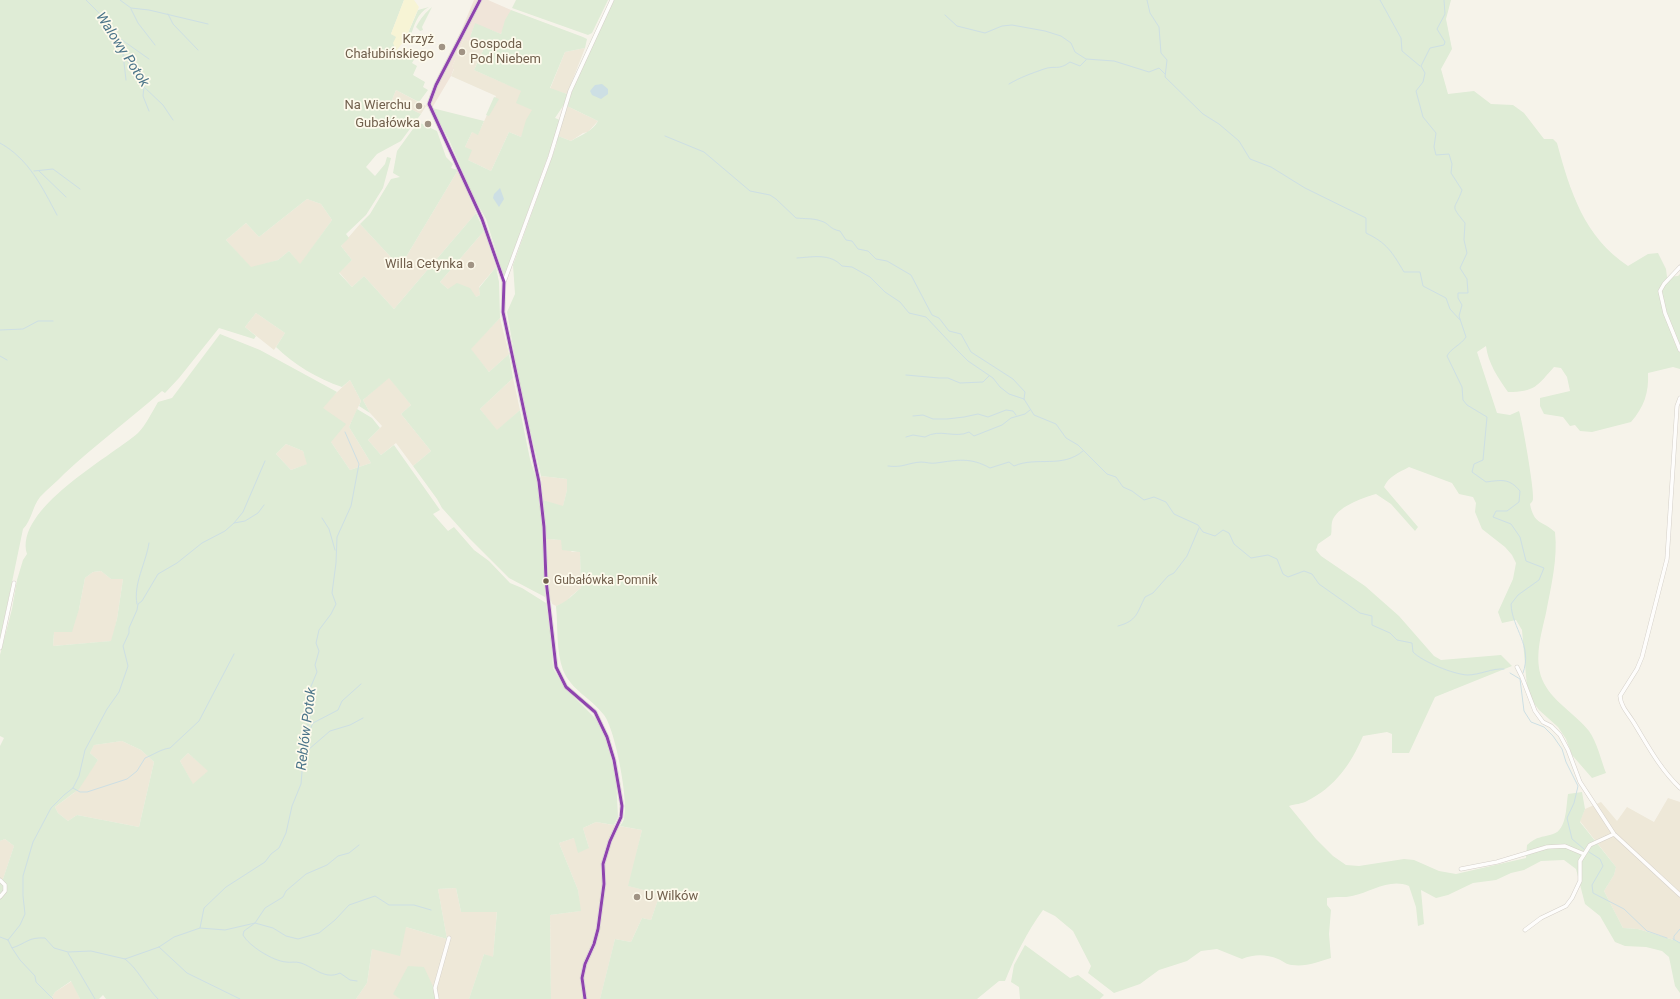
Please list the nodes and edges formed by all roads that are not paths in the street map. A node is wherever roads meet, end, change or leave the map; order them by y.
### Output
1 (480, 0) edge
2 (612, 0) edge
3 (1680, 267) edge
4 (504, 282) junction
5 (1680, 350) edge
6 (1680, 398) edge
7 (14, 583) dead end
8 (0, 648) edge
9 (1516, 667) dead end
10 (1680, 788) edge
11 (1614, 834) junction
12 (1584, 854) junction
13 (1461, 869) dead end
14 (0, 880) edge
15 (1680, 895) edge
16 (0, 897) edge
17 (1525, 930) dead end
18 (449, 938) dead end
19 (437, 999) edge
20 (585, 999) edge

1 - 4 street
2 - 4 street
3 - 5 street
4 - 20 street
6 - 10 street
7 - 8 street
9 - 11 street
11 - 12 street
11 - 15 street
12 - 13 street
12 - 17 street
14 - 16 street
18 - 19 street

